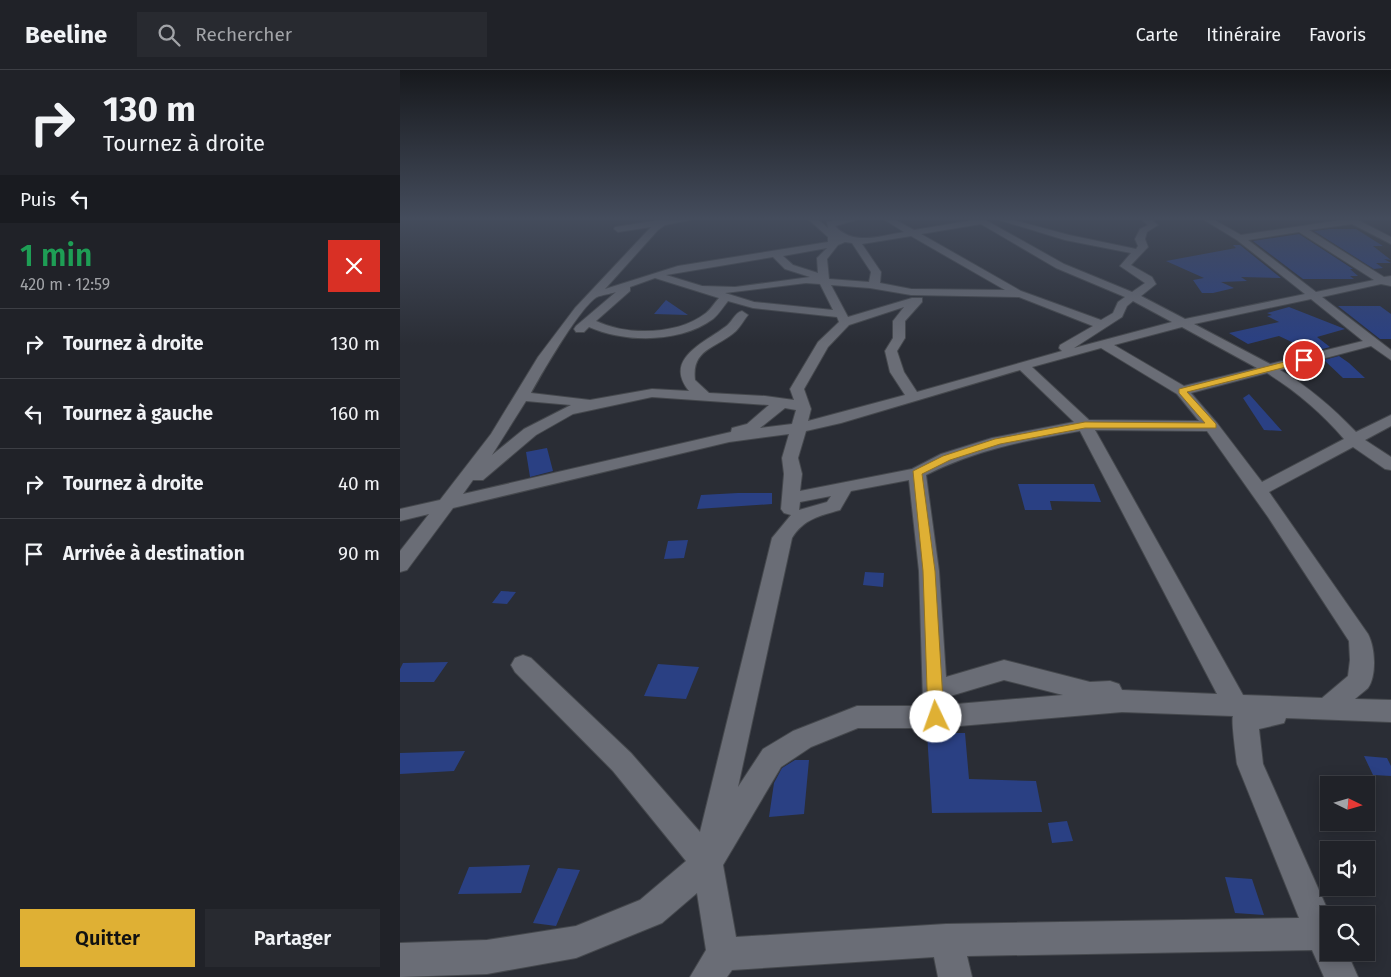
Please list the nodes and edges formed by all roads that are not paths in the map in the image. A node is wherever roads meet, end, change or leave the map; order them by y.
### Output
1 (625, 260) edge
2 (736, 260) edge
3 (739, 260) edge
4 (782, 260) edge
5 (822, 260) edge
6 (867, 260) edge
7 (960, 260) edge
8 (1050, 260) edge
9 (1129, 260) edge
10 (1269, 260) edge
11 (1352, 260) edge
12 (656, 276) junction
13 (824, 280) junction
14 (634, 282) junction
15 (1388, 282) edge
16 (874, 286) junction
17 (722, 287) junction
18 (944, 293) junction
19 (1020, 294) junction
20 (593, 295) junction
21 (1132, 296) junction
22 (1316, 296) junction
23 (916, 300) junction
24 (793, 310) junction
25 (742, 316) junction
26 (708, 317) junction
27 (843, 318) junction
28 (588, 322) junction
29 (1184, 323) junction
30 (1102, 325) junction
31 (1373, 342) junction
32 (1103, 344) junction
33 (1391, 356) edge
34 (1052, 357) junction
35 (1023, 365) junction
36 (538, 368) junction
37 (1268, 369) junction
38 (1182, 391) junction
39 (522, 396) junction
40 (704, 396) junction
41 (913, 397) junction
42 (783, 402) junction
43 (596, 403) junction
44 (802, 406) junction
45 (1391, 420) edge
46 (1085, 425) junction
47 (1212, 426) junction
48 (798, 428) junction
49 (729, 437) junction
50 (1354, 440) junction
51 (1391, 465) edge
52 (917, 473) junction
53 (1260, 490) junction
54 (446, 503) junction
55 (792, 509) junction
56 (400, 515) edge
57 (400, 565) edge
58 (524, 664) dead end
59 (1232, 698) junction
60 (935, 704) junction
61 (1326, 708) junction
62 (1391, 711) edge
63 (707, 863) junction
64 (1320, 932) edge
65 (946, 940) junction
66 (1320, 946) edge
67 (400, 960) edge
68 (1333, 961) edge
69 (715, 966) edge
70 (955, 977) edge
71 (1341, 977) edge

1 - 20 street
2 - 12 street
3 - 17 street
4 - 13 street
5 - 13 street
6 - 16 street
7 - 19 street
8 - 21 street
9 - 21 street
10 - 22 street
11 - 15 street
12 - 14 street
12 - 17 street
13 - 16 street
13 - 17 street
13 - 27 street
14 - 20 street
14 - 28 street
15 - 22 street
16 - 18 street
17 - 24 street
17 - 26 street
18 - 19 street
18 - 23 street
19 - 30 street
20 - 36 street
21 - 29 street
21 - 30 street
22 - 29 street
22 - 31 street
23 - 27 street
23 - 41 street
24 - 25 street
24 - 27 street
25 - 26 street
25 - 40 street
26 - 28 street
27 - 44 street
28 - 36 street
29 - 32 street
29 - 37 street
30 - 34 street
31 - 33 street
31 - 37 street
32 - 34 street
32 - 38 street
34 - 35 street
35 - 41 street
35 - 46 street
36 - 39 street
37 - 38 street
37 - 50 street
38 - 47 street
39 - 43 street
39 - 54 street
40 - 42 street
40 - 43 street
41 - 48 street
42 - 44 street
42 - 49 street
43 - 54 street
44 - 48 street
45 - 50 street
46 - 47 street
46 - 52 street
46 - 59 street
47 - 53 street
48 - 49 street
48 - 55 street
49 - 54 street
50 - 51 street
50 - 53 street
52 - 55 street
52 - 60 street
53 - 61 street
54 - 56 street
54 - 57 street
55 - 63 street
58 - 63 street
59 - 60 street
59 - 60 street
59 - 61 street
60 - 63 street
61 - 62 street
61 - 64 street
63 - 67 street
63 - 69 street
65 - 66 street
65 - 69 street
65 - 70 street
68 - 71 street

